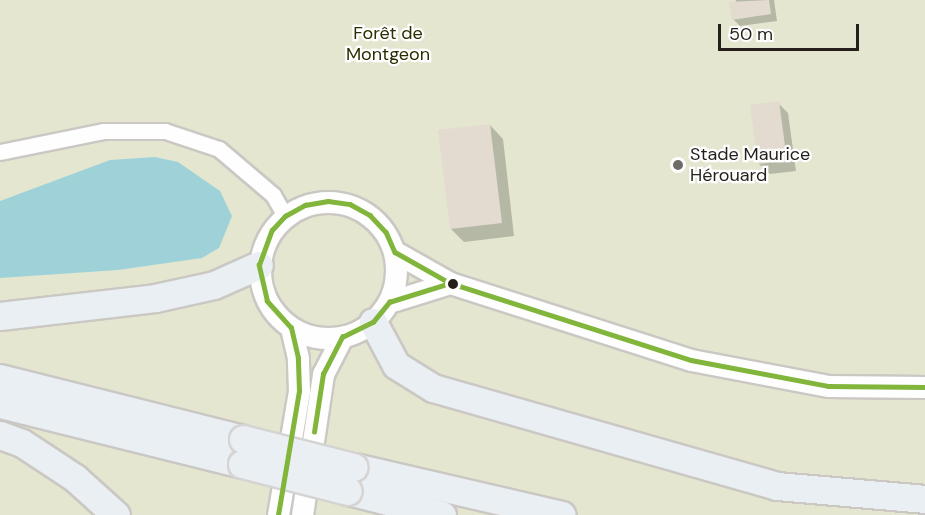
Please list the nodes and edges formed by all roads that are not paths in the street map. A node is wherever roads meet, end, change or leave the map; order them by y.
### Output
1 (0, 152) edge
2 (285, 216) junction
3 (395, 252) junction
4 (259, 265) junction
5 (450, 283) junction
6 (381, 312) junction
7 (0, 316) edge
8 (291, 328) junction
9 (342, 337) junction
10 (0, 378) edge
11 (925, 387) edge
12 (0, 404) edge
13 (0, 435) edge
14 (242, 452) junction
15 (351, 479) junction
16 (925, 499) edge
17 (116, 515) edge
18 (278, 515) edge
19 (302, 515) edge
20 (442, 515) edge
21 (562, 515) edge

1 - 2 street
2 - 3 main road
2 - 4 main road
3 - 5 main road
3 - 6 main road
4 - 7 highway
4 - 8 main road
5 - 6 main road
5 - 11 main road
6 - 9 main road
6 - 16 highway
8 - 9 main road
8 - 18 main road
9 - 19 main road
10 - 14 highway
12 - 14 highway
13 - 17 highway
14 - 15 highway, bridge
15 - 20 highway
15 - 21 highway

